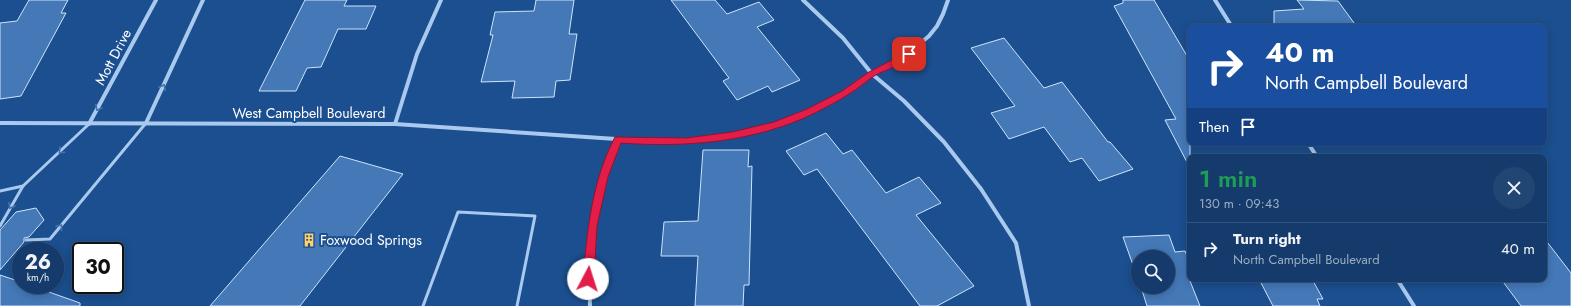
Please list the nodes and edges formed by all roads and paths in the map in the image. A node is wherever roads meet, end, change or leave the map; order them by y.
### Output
1 (156, 0) edge
2 (203, 0) edge
3 (441, 0) edge
4 (803, 0) edge
5 (948, 0) edge
6 (1215, 0) edge
7 (1230, 24) edge
8 (872, 74) junction
9 (0, 123) edge
10 (146, 123) junction
11 (89, 124) junction
12 (395, 124) junction
13 (618, 139) junction
14 (23, 186) junction
15 (0, 191) edge
16 (0, 226) edge
17 (26, 240) dead end
18 (1398, 282) edge
19 (423, 306) edge
20 (517, 306) edge
21 (590, 306) edge
22 (1029, 306) edge
23 (1414, 306) edge

1 -> 11 street, Mott Drive
10 -> 2 street
3 - 12 street
4 - 8 street
5 - 8 street, West Campbell Boulevard
6 - 7 street
8 - 13 street, West Campbell Boulevard
8 - 22 street
9 - 11 street, West Campbell Boulevard
10 - 11 street, West Campbell Boulevard
10 - 12 street, West Campbell Boulevard
17 -> 10 lane
11 -> 14 lane
12 - 13 street, West Campbell Boulevard
13 - 21 street
14 - 15 lane
14 -> 16 lane
18 - 23 street
19 - 20 lane

